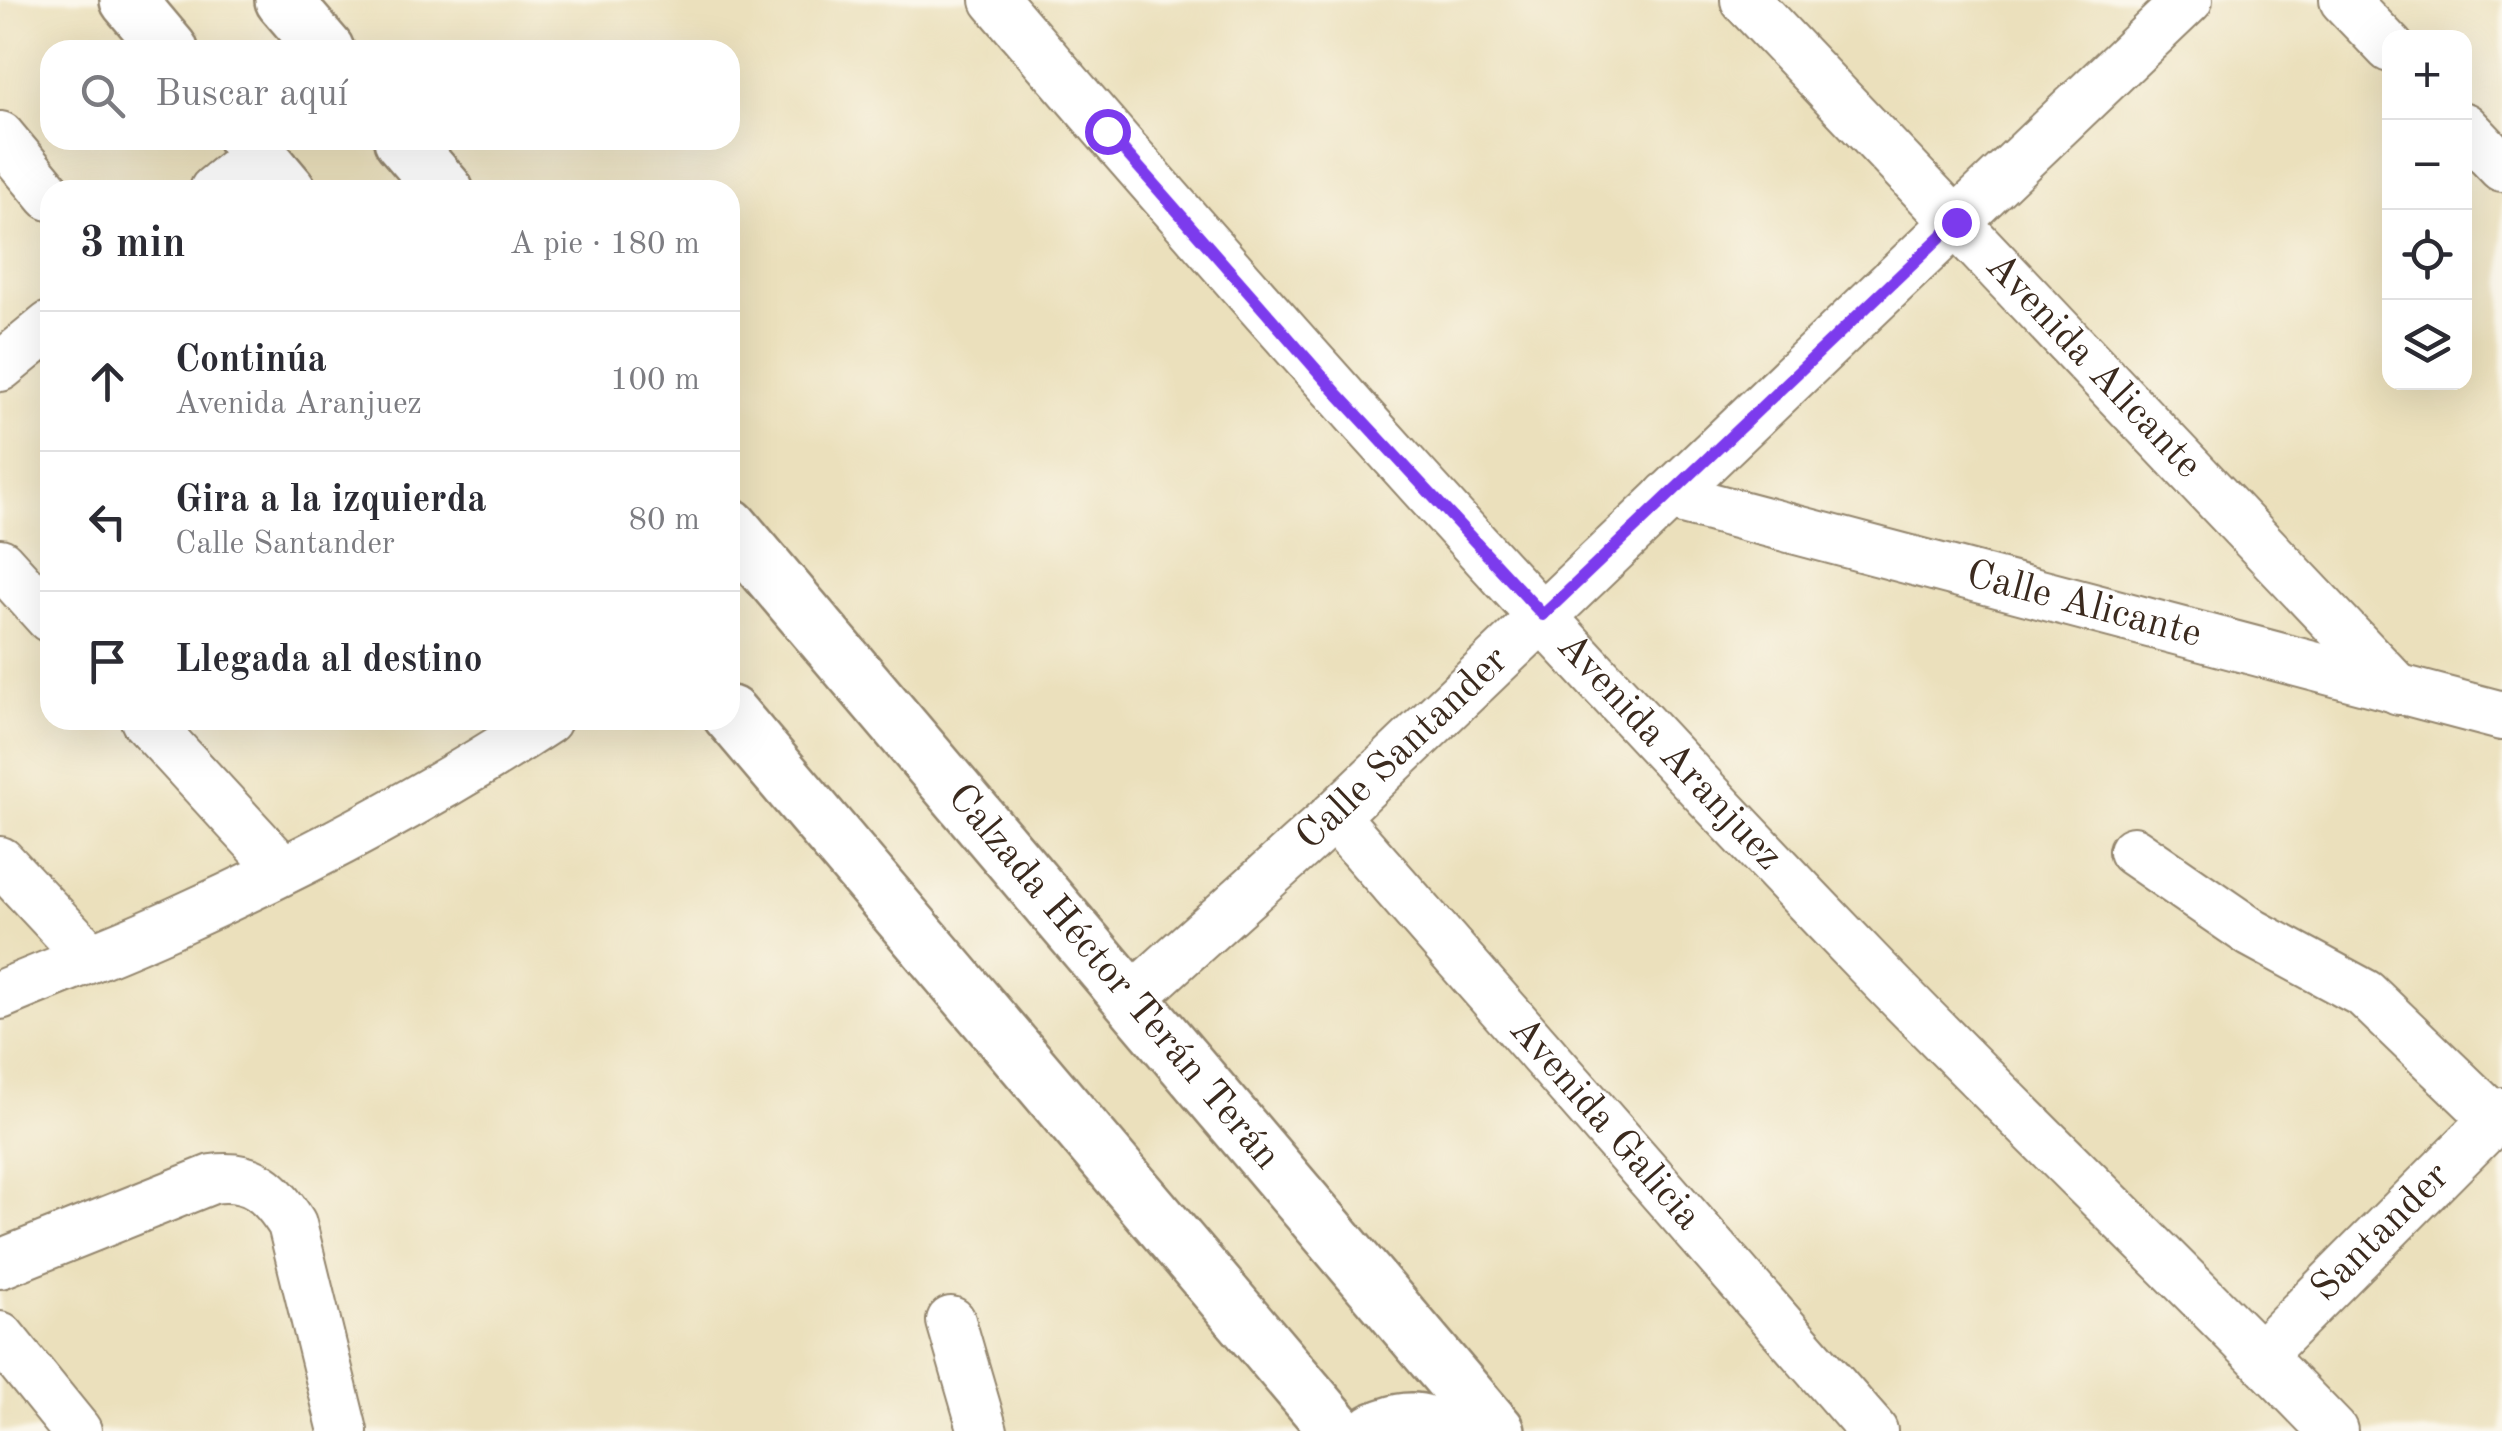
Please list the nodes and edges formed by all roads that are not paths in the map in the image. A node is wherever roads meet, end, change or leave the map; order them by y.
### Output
1 (128, 0) edge
2 (283, 0) edge
3 (995, 0) edge
4 (1745, 0) edge
5 (2188, 0) edge
6 (2344, 0) edge
7 (162, 40) edge
8 (317, 40) edge
9 (2382, 40) edge
10 (0, 136) edge
11 (2472, 136) edge
12 (410, 150) edge
13 (264, 161) edge
14 (2502, 167) edge
15 (231, 180) edge
16 (436, 180) edge
17 (40, 184) edge
18 (1956, 222) junction
19 (40, 334) edge
20 (0, 367) edge
21 (1668, 496) junction
22 (740, 538) edge
23 (0, 564) edge
24 (40, 607) edge
25 (1543, 615) junction
26 (2399, 690) junction
27 (2502, 716) edge
28 (740, 726) edge
29 (153, 730) edge
30 (532, 730) edge
31 (1334, 816) junction
32 (2133, 851) dead end
33 (0, 861) edge
34 (282, 869) junction
35 (90, 957) junction
36 (0, 994) edge
37 (1132, 998) junction
38 (2499, 1115) edge
39 (0, 1264) edge
40 (951, 1321) dead end
41 (0, 1336) edge
42 (2260, 1355) junction
43 (77, 1431) edge
44 (342, 1431) edge
45 (983, 1431) edge
46 (1338, 1431) edge
47 (1374, 1431) edge
48 (1438, 1431) edge
49 (1497, 1431) edge
50 (1874, 1431) edge
51 (2332, 1431) edge

1 - 7 main road
2 - 8 main road
3 - 25 street, Avenida Aranjuez
4 - 18 street, Avenida Alicante
5 - 18 street, Calle Santander
6 - 9 street
10 - 17 street
11 - 14 street
12 - 16 main road
13 - 15 street
18 - 21 street, Calle Santander
18 - 26 street, Avenida Alicante
19 - 20 street
21 - 25 street, Calle Santander
21 - 26 street, Calle Alicante
22 - 37 main road, Calzada Héctor Terán Terán
23 - 24 street
25 - 31 street, Calle Santander
25 - 42 street, Avenida Aranjuez
26 - 27 street, Calle Alicante
28 - 46 main road
29 - 34 street
30 - 34 street
31 - 37 street, Calle Santander
31 - 50 street, Avenida Galicia
32 - 38 street
33 - 35 street
34 - 35 street
35 - 36 street
37 - 49 main road, Calzada Héctor Terán Terán
38 - 42 street, Santander
39 - 44 street
40 - 45 street
41 - 43 street
42 - 51 street, Avenida Aranjuez
47 - 48 main road

